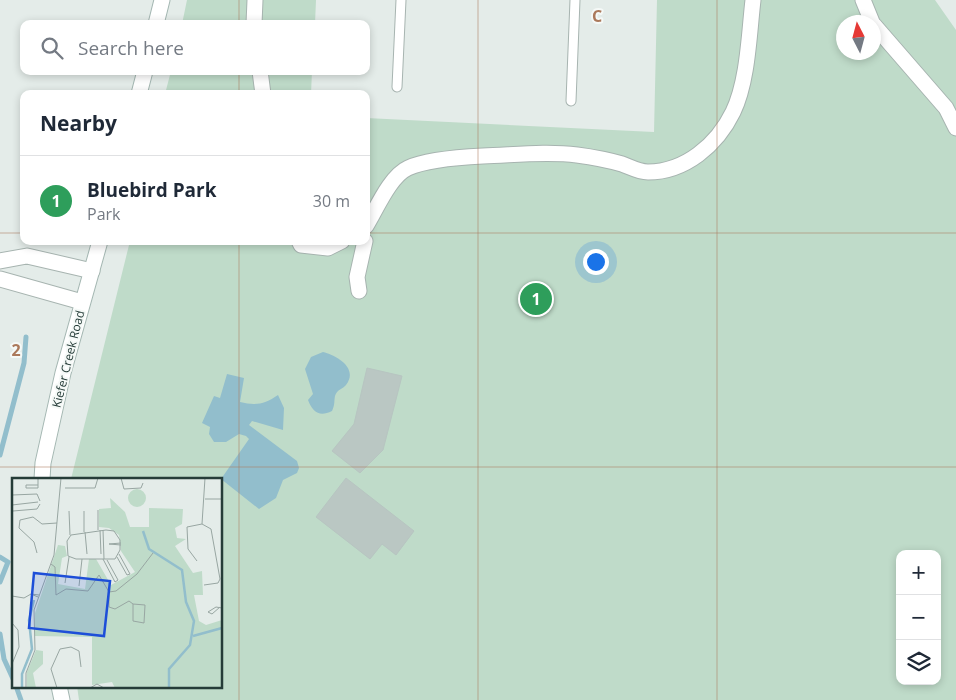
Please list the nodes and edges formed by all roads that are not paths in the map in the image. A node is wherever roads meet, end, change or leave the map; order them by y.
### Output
1 (162, 0) edge
2 (255, 0) edge
3 (401, 0) edge
4 (575, 0) edge
5 (753, 0) edge
6 (863, 0) edge
7 (869, 15) edge
8 (157, 20) edge
9 (254, 20) edge
10 (881, 33) edge
11 (144, 75) edge
12 (261, 75) edge
13 (397, 87) dead end
14 (140, 90) edge
15 (262, 90) edge
16 (571, 102) dead end
17 (956, 128) edge
18 (370, 219) edge
19 (99, 245) edge
20 (301, 245) edge
21 (334, 245) edge
22 (364, 245) edge
23 (0, 262) edge
24 (92, 271) junction
25 (0, 278) edge
26 (359, 291) dead end
27 (82, 302) junction
28 (42, 478) edge

1 - 8 street
2 - 9 street
3 - 13 lane
4 - 16 lane
5 - 18 street
6 - 7 street
10 - 17 street
11 - 14 street
12 - 15 street
19 - 24 street, Kiefer Creek Road
20 - 21 street
22 - 26 street
23 - 24 street
24 - 27 street, Kiefer Creek Road
25 - 27 street
27 - 28 street, Kiefer Creek Road

